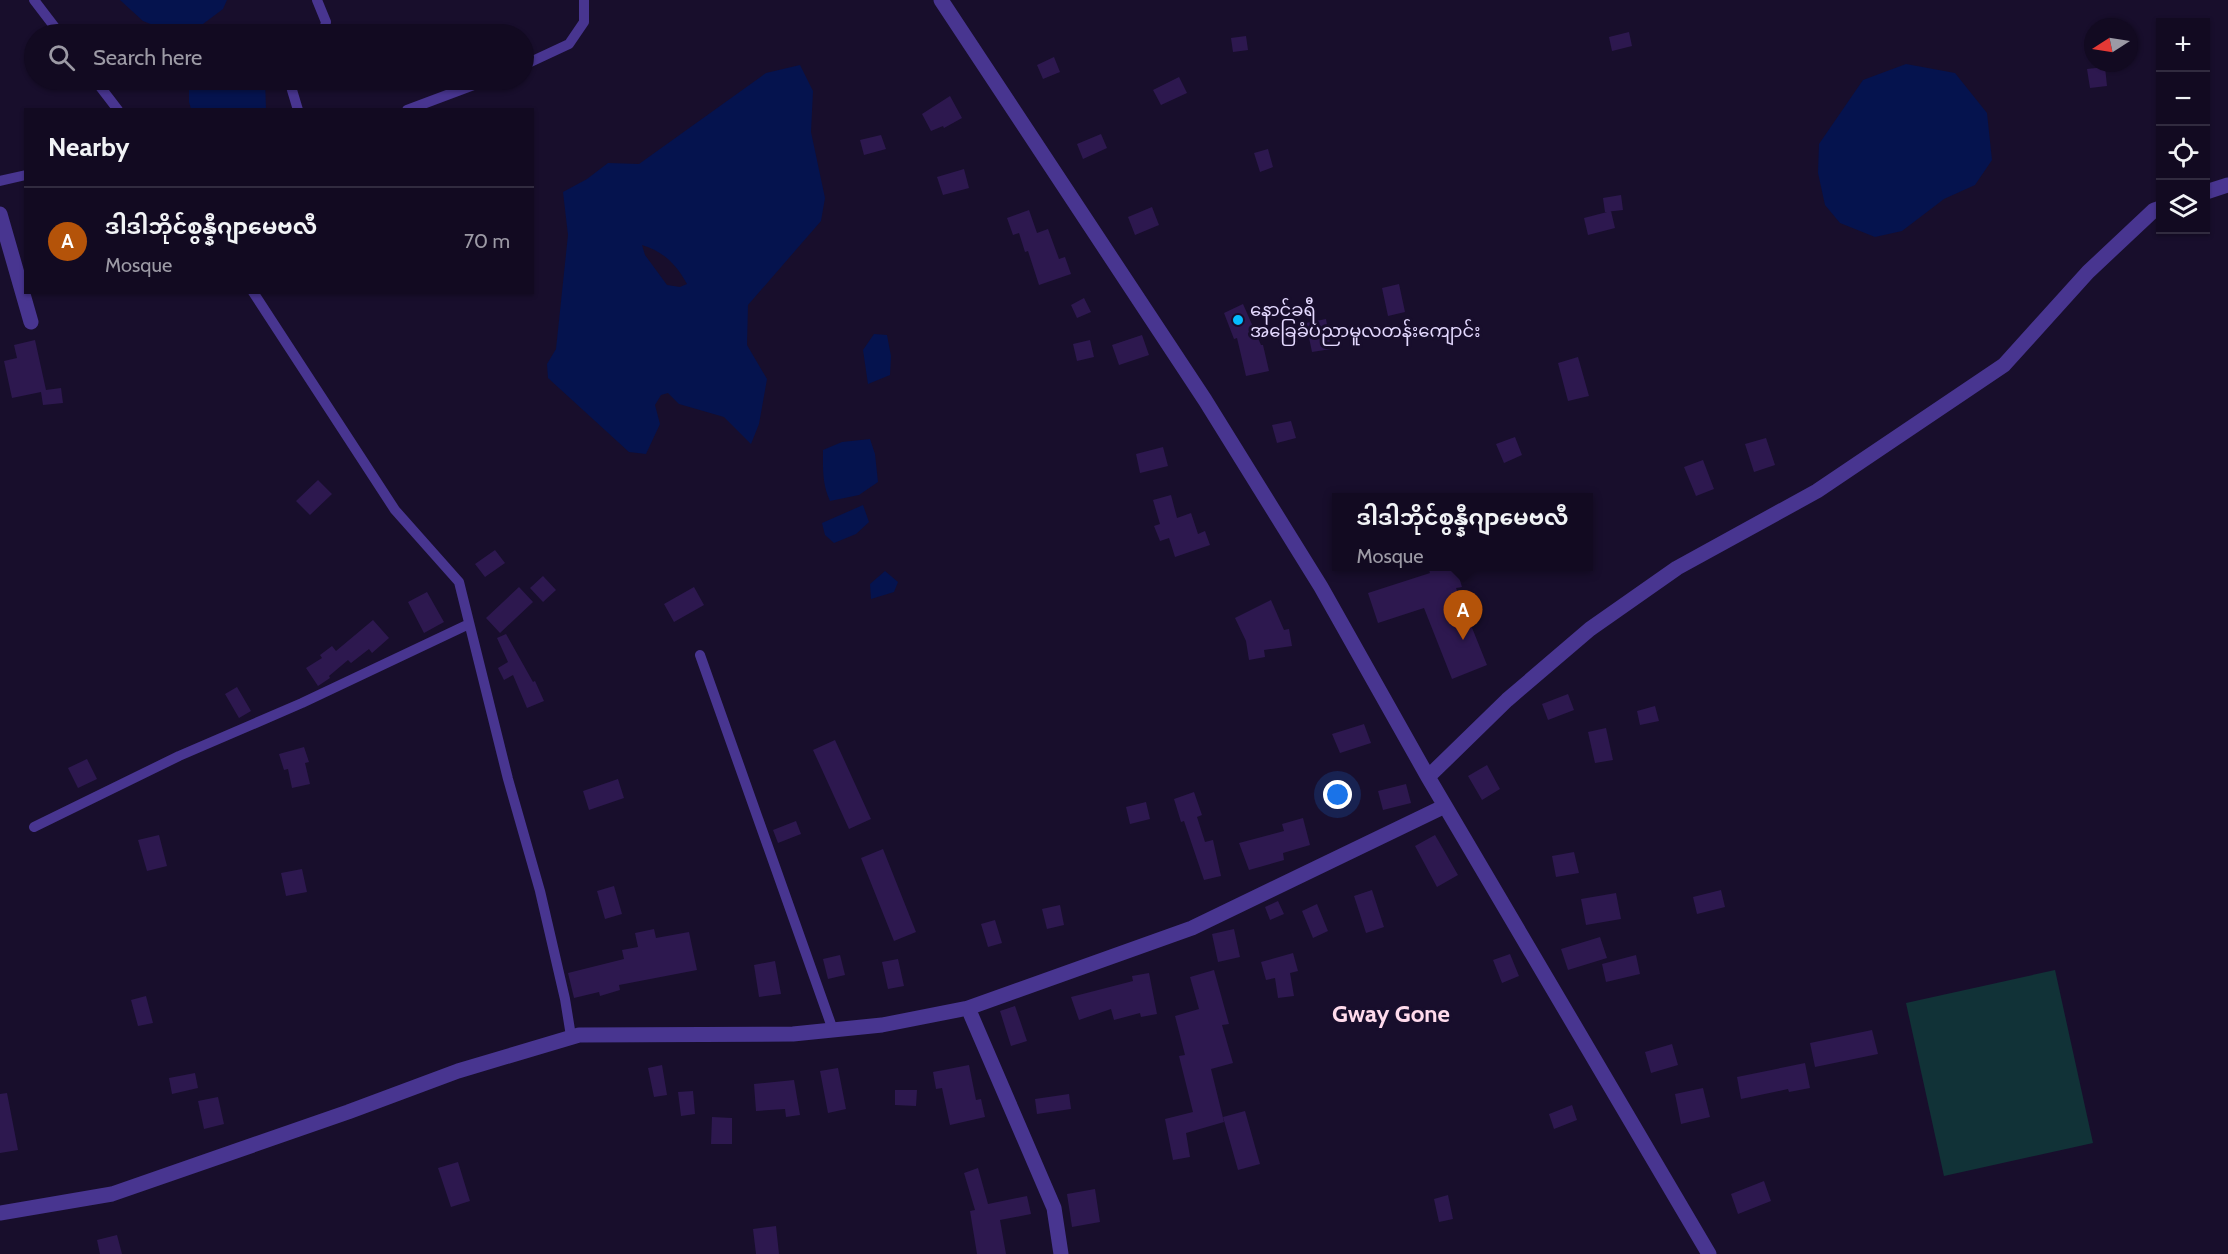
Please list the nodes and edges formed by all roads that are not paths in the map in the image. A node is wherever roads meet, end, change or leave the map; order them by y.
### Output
1 (34, 0) edge
2 (317, 0) edge
3 (584, 0) edge
4 (941, 0) edge
5 (52, 24) edge
6 (326, 24) edge
7 (534, 60) edge
8 (103, 90) edge
9 (292, 90) edge
10 (460, 90) edge
11 (116, 108) edge
12 (297, 108) edge
13 (412, 108) edge
14 (24, 175) edge
15 (0, 181) edge
16 (2228, 185) edge
17 (2210, 190) edge
18 (2156, 209) edge
19 (0, 214) edge
20 (254, 294) edge
21 (31, 322) dead end
22 (469, 624) junction
23 (700, 655) dead end
24 (1428, 777) junction
25 (1445, 807) junction
26 (34, 827) dead end
27 (968, 1008) junction
28 (833, 1030) junction
29 (571, 1036) junction
30 (0, 1213) edge
31 (1061, 1254) edge
32 (1709, 1254) edge

1 - 5 lane
2 - 6 lane
3 - 7 lane
4 - 24 street
8 - 11 lane
9 - 12 lane
10 - 13 lane
14 - 15 lane
16 - 17 street
18 - 24 street
19 - 21 street
20 - 22 lane
22 - 26 lane
22 - 29 lane
23 - 28 lane
24 - 25 street
25 - 27 street
25 - 32 street
27 - 28 street
27 - 31 street
28 - 29 street
29 - 30 street

